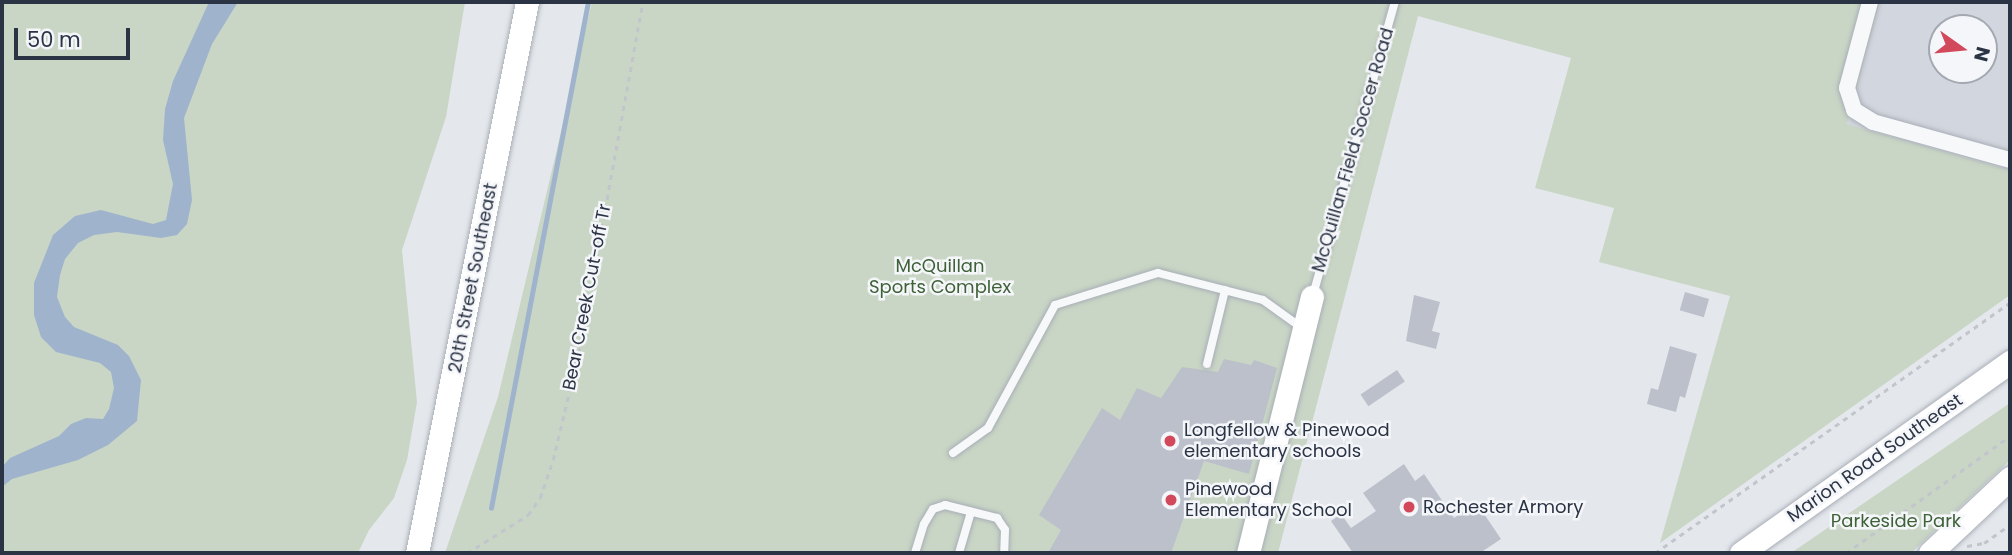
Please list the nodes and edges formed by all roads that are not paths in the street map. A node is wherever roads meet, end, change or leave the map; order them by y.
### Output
1 (527, 2) edge
2 (1395, 2) edge
3 (1870, 2) edge
4 (2010, 160) edge
5 (1226, 290) junction
6 (1312, 298) joint
7 (1304, 330) junction
8 (2010, 362) edge
9 (1207, 364) dead end
10 (953, 453) dead end
11 (2010, 478) edge
12 (971, 512) junction
13 (417, 553) edge
14 (915, 553) edge
15 (959, 553) edge
16 (1004, 553) edge
17 (1248, 553) edge
18 (1741, 553) edge
19 (1930, 553) edge

1 - 13 street, 20th Street Southeast
2 - 6 lane, McQuillan Field Soccer Road
3 - 4 street
5 - 7 lane
5 - 9 lane
5 - 10 lane
6 - 7 street
7 - 17 street
8 - 18 street, Marion Road Southeast
11 - 19 street
12 - 14 lane
12 - 15 lane
12 - 16 lane

